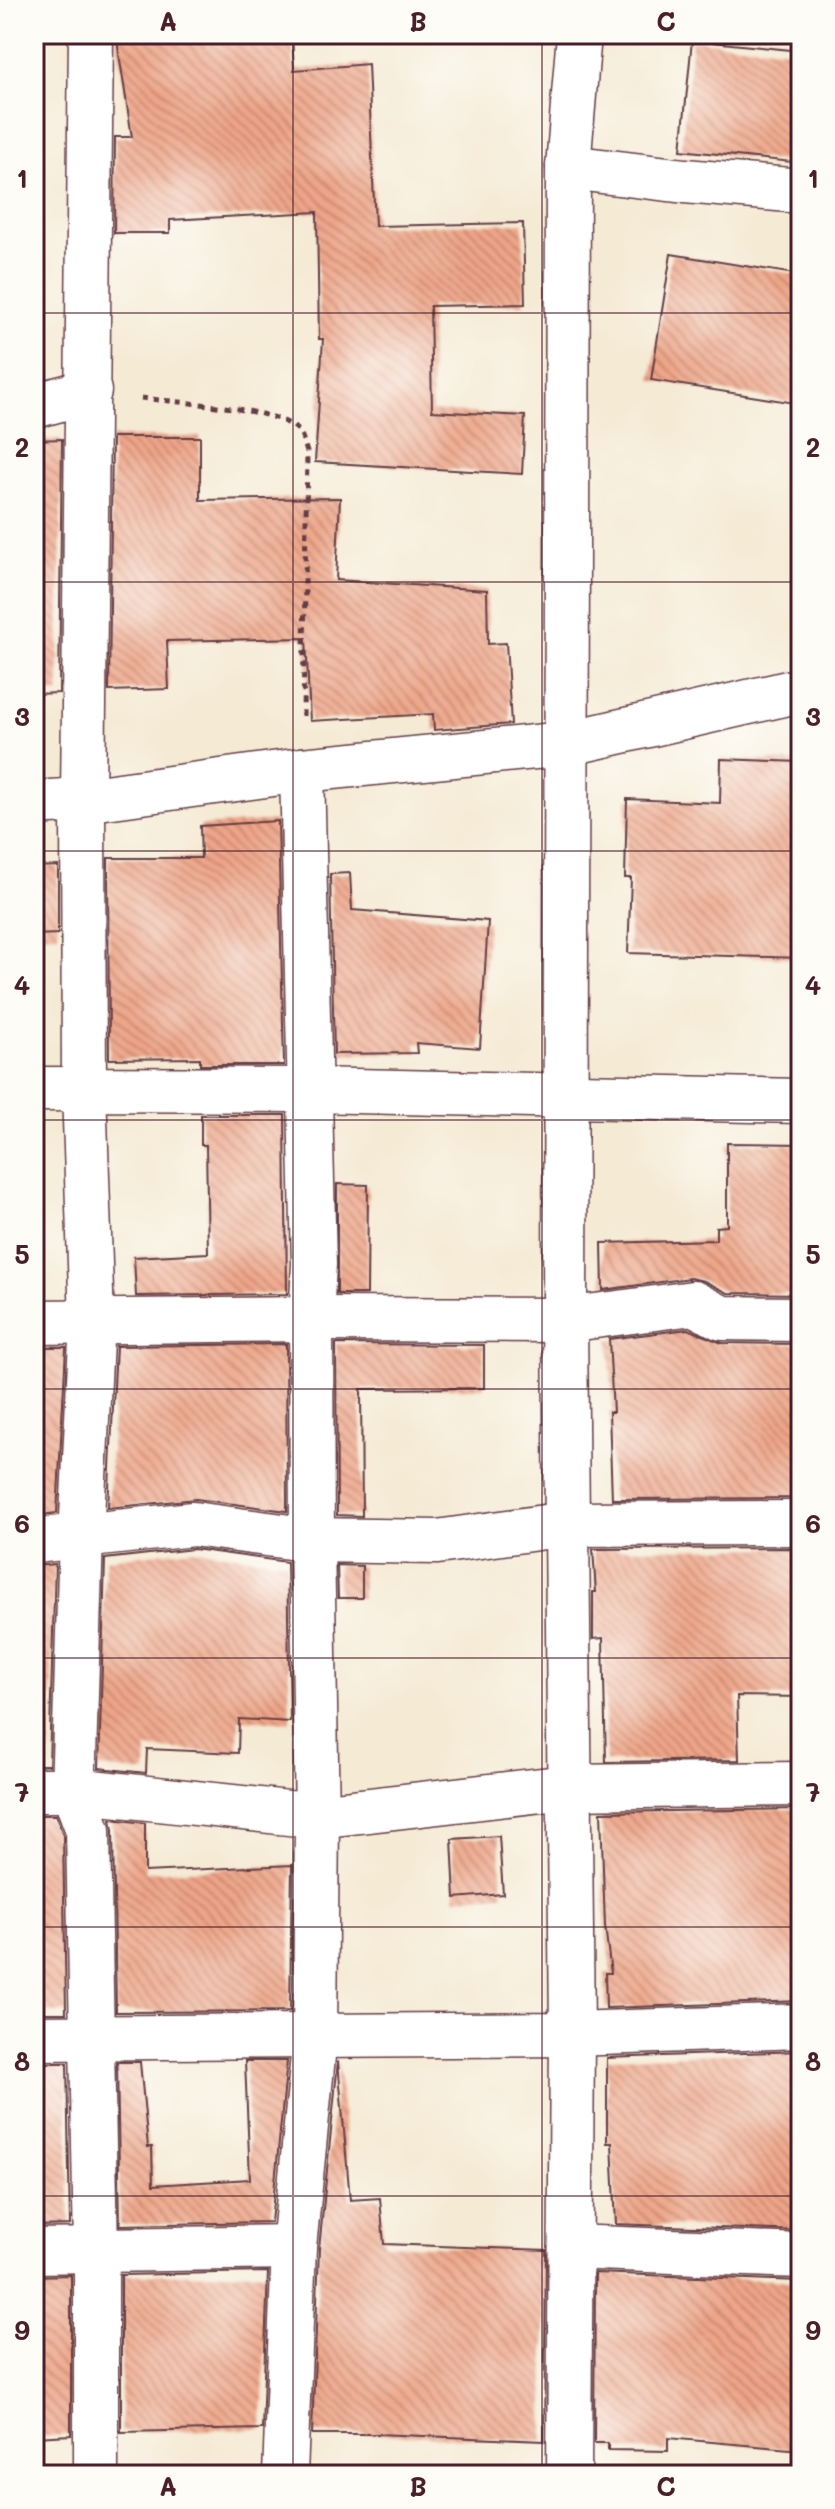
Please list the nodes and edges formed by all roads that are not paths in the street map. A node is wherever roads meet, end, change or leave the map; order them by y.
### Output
1 (91, 34) edge
2 (579, 34) edge
3 (568, 167) junction
4 (801, 191) edge
5 (89, 391) junction
6 (34, 406) edge
7 (801, 690) edge
8 (565, 744) junction
9 (302, 770) junction
10 (83, 800) junction
11 (34, 803) edge
12 (34, 1089) edge
13 (84, 1090) junction
14 (311, 1090) junction
15 (567, 1094) junction
16 (801, 1101) edge
17 (311, 1319) junction
18 (801, 1319) edge
19 (565, 1320) junction
20 (92, 1321) junction
21 (34, 1322) edge
22 (801, 1523) edge
23 (566, 1524) junction
24 (81, 1537) junction
25 (312, 1540) junction
26 (34, 1541) edge
27 (801, 1784) edge
28 (568, 1787) junction
29 (54, 1790) edge
30 (317, 1816) junction
31 (801, 2026) edge
32 (572, 2034) junction
33 (315, 2036) junction
34 (90, 2037) junction
35 (34, 2038) edge
36 (294, 2247) junction
37 (571, 2247) junction
38 (34, 2251) edge
39 (96, 2251) junction
40 (801, 2256) edge
41 (96, 2475) edge
42 (285, 2475) edge
43 (569, 2475) edge

1 - 5 street
2 - 3 street
3 - 4 street
3 - 8 street
5 - 6 street
5 - 10 street
7 - 8 street
8 - 9 street
8 - 15 street
9 - 10 street
9 - 14 street
10 - 11 street
10 - 13 street
12 - 13 street
13 - 14 street
13 - 20 street
14 - 15 street
14 - 17 street
15 - 16 street
15 - 19 street
17 - 19 street
17 - 20 street
17 - 25 street
18 - 19 street
19 - 23 street
20 - 21 street
20 - 24 street
22 - 23 street
23 - 25 street
23 - 28 street
24 - 25 street
24 - 26 street
24 - 29 street
25 - 30 street
27 - 28 street
28 - 30 street
28 - 32 street
29 - 30 street
29 - 34 street
30 - 33 street
31 - 32 street
32 - 33 street
32 - 37 street
33 - 34 street
33 - 36 street
34 - 35 street
34 - 39 street
36 - 39 street
36 - 42 street
37 - 40 street
37 - 43 street
38 - 39 street
39 - 41 street

